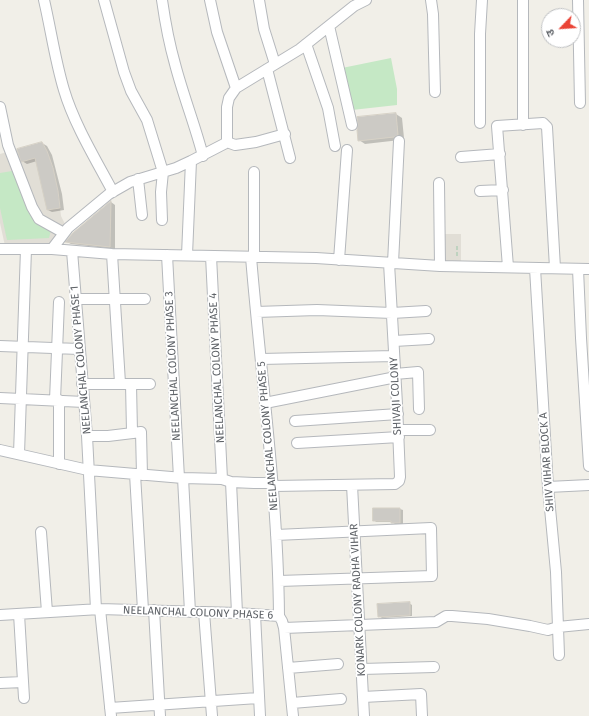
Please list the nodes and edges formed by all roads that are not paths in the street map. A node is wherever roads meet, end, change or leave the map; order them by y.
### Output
1 (44, 0) edge
2 (104, 0) edge
3 (162, 0) edge
4 (210, 0) edge
5 (259, 0) edge
6 (366, 0) edge
7 (431, 0) edge
8 (482, 0) edge
9 (523, 0) edge
10 (578, 0) edge
11 (354, 3) edge
12 (329, 26) junction
13 (306, 44) junction
14 (271, 66) junction
15 (236, 88) junction
16 (435, 92) dead end
17 (580, 102) dead end
18 (0, 107) edge
19 (480, 123) dead end
20 (352, 125) dead end
21 (523, 125) junction
22 (284, 134) junction
23 (399, 141) dead end
24 (227, 142) junction
25 (336, 146) dead end
26 (347, 150) dead end
27 (500, 154) junction
28 (202, 156) junction
29 (461, 157) dead end
30 (290, 158) dead end
31 (191, 161) junction
32 (163, 172) junction
33 (254, 172) dead end
34 (138, 179) junction
35 (439, 183) dead end
36 (503, 190) junction
37 (480, 191) dead end
38 (112, 192) junction
39 (142, 215) dead end
40 (162, 220) dead end
41 (64, 233) junction
42 (0, 249) edge
43 (52, 249) junction
44 (26, 250) junction
45 (72, 250) junction
46 (112, 254) junction
47 (167, 255) junction
48 (187, 255) junction
49 (211, 256) junction
50 (253, 257) junction
51 (339, 260) junction
52 (391, 263) junction
53 (440, 266) junction
54 (508, 267) junction
55 (535, 268) junction
56 (555, 268) junction
57 (578, 269) junction
58 (589, 269) edge
59 (76, 299) junction
60 (115, 299) junction
61 (145, 299) dead end
62 (59, 302) dead end
63 (426, 310) dead end
64 (256, 312) junction
65 (392, 313) junction
66 (429, 339) dead end
67 (394, 342) junction
68 (0, 346) edge
69 (22, 347) junction
70 (57, 348) junction
71 (79, 349) junction
72 (394, 356) junction
73 (261, 359) junction
74 (396, 375) junction
75 (120, 383) junction
76 (82, 384) junction
77 (131, 384) junction
78 (150, 384) dead end
79 (0, 398) edge
80 (21, 399) junction
81 (57, 400) junction
82 (84, 402) junction
83 (265, 403) junction
84 (419, 409) dead end
85 (398, 414) junction
86 (295, 421) dead end
87 (430, 430) dead end
88 (132, 432) junction
89 (398, 434) junction
90 (87, 436) junction
91 (297, 443) dead end
92 (0, 450) edge
93 (19, 454) junction
94 (59, 464) junction
95 (589, 466) edge
96 (88, 470) junction
97 (139, 474) junction
98 (181, 478) junction
99 (226, 481) junction
100 (274, 484) junction
101 (352, 485) junction
102 (589, 485) edge
103 (548, 487) junction
104 (41, 532) dead end
105 (355, 532) junction
106 (276, 535) junction
107 (357, 578) junction
108 (279, 582) junction
109 (98, 609) junction
110 (143, 610) junction
111 (154, 610) junction
112 (47, 612) junction
113 (190, 612) junction
114 (204, 612) junction
115 (237, 613) junction
116 (19, 614) junction
117 (255, 614) junction
118 (0, 615) edge
119 (279, 616) junction
120 (589, 624) edge
121 (359, 625) junction
122 (558, 627) junction
123 (284, 628) junction
124 (559, 656) dead end
125 (338, 664) dead end
126 (434, 667) dead end
127 (288, 668) junction
128 (362, 669) junction
129 (23, 682) junction
130 (0, 683) edge
131 (363, 697) junction
132 (24, 698) dead end
133 (258, 698) junction
134 (341, 699) dead end
135 (210, 700) junction
136 (292, 703) junction
137 (159, 705) junction
138 (110, 712) edge
139 (160, 716) edge
140 (212, 716) edge
141 (260, 716) edge
142 (293, 716) edge
143 (364, 716) edge
144 (422, 716) edge

1 - 38 street
2 - 32 street
3 - 28 street
4 - 15 street
5 - 14 street
6 - 11 street
7 - 16 street
8 - 19 street
9 - 21 street
10 - 17 street
11 - 12 street
12 - 13 street
12 - 20 street
13 - 14 street
13 - 25 street
14 - 15 street
14 - 22 street
15 - 24 street
18 - 41 street
21 - 27 street
21 - 56 street
22 - 24 street
22 - 30 street
23 - 52 street, SHIVAJI COLONY
24 - 28 street
26 - 51 street
27 - 29 street
27 - 36 street
28 - 31 street
31 - 32 street
31 - 48 street
32 - 34 street
32 - 40 street
33 - 50 street, NEELANCHAL COLONY PHASE 5
34 - 38 street
34 - 39 street
35 - 53 street
36 - 37 street
36 - 54 street
38 - 41 street
41 - 43 street
42 - 44 street
43 - 44 street
43 - 45 street
44 - 69 street
45 - 46 street
45 - 59 street, NEELANCHAL COLONY PHASE 1
46 - 47 street
46 - 60 street
47 - 48 street
47 - 98 street, NEELANCHAL COLONY PHASE 3
48 - 49 street
49 - 50 street
49 - 99 street, NEELANCHAL COLONY PHASE 4
50 - 51 street
50 - 64 street, NEELANCHAL COLONY PHASE 5
51 - 52 street
52 - 53 street
52 - 65 street, SHIVAJI COLONY
53 - 54 street
54 - 55 street
55 - 56 street
55 - 103 street, SHIV VIHAR BLOCK A
56 - 57 street
57 - 58 street
57 - 95 street
59 - 60 street
59 - 71 street, NEELANCHAL COLONY PHASE 1
60 - 61 street
60 - 75 street
62 - 70 street
63 - 65 street
64 - 65 street
64 - 73 street, NEELANCHAL COLONY PHASE 5
65 - 67 street, SHIVAJI COLONY
66 - 67 street
67 - 72 street, SHIVAJI COLONY
68 - 69 street
69 - 70 street
69 - 80 street
70 - 71 street
70 - 81 street
71 - 76 street, NEELANCHAL COLONY PHASE 1
72 - 73 street
72 - 74 street, SHIVAJI COLONY
73 - 83 street, NEELANCHAL COLONY PHASE 5
74 - 83 street
74 - 84 street
74 - 85 street, SHIVAJI COLONY
75 - 76 street
75 - 77 street
76 - 82 street, NEELANCHAL COLONY PHASE 1
77 - 78 street
77 - 88 street
79 - 80 street
80 - 81 street
80 - 93 street
81 - 82 street
81 - 94 street
82 - 90 street, NEELANCHAL COLONY PHASE 1
83 - 100 street, NEELANCHAL COLONY PHASE 5
85 - 86 street
85 - 89 street, SHIVAJI COLONY
87 - 89 street
88 - 90 street
88 - 97 street
89 - 91 street
89 - 101 street, SHIVAJI COLONY
90 - 96 street, NEELANCHAL COLONY PHASE 1
92 - 93 street
93 - 94 street
94 - 96 street
96 - 97 street
96 - 109 street, NEELANCHAL COLONY PHASE 1
97 - 98 street
97 - 110 street
98 - 99 street
98 - 113 street, NEELANCHAL COLONY PHASE 3
99 - 100 street
99 - 115 street, NEELANCHAL COLONY PHASE 4
100 - 101 street
100 - 106 street, NEELANCHAL COLONY PHASE 5
101 - 105 street, KONARK COLONY RADHA VIHAR
102 - 103 street
103 - 122 street, SHIV VIHAR BLOCK A
104 - 112 street
105 - 106 street
105 - 107 street, KONARK COLONY RADHA VIHAR
105 - 107 street
106 - 108 street, NEELANCHAL COLONY PHASE 5
107 - 108 street
107 - 121 street, KONARK COLONY RADHA VIHAR
108 - 119 street, NEELANCHAL COLONY PHASE 5
109 - 110 street, NEELANCHAL COLONY PHASE 6
109 - 112 street, NEELANCHAL COLONY PHASE 6
109 - 138 street, NEELANCHAL COLONY PHASE 1
110 - 111 street, NEELANCHAL COLONY PHASE 6
111 - 113 street, NEELANCHAL COLONY PHASE 6
111 - 137 street
112 - 116 street, NEELANCHAL COLONY PHASE 6
113 - 114 street, NEELANCHAL COLONY PHASE 6
114 - 115 street, NEELANCHAL COLONY PHASE 6
114 - 135 street
115 - 117 street, NEELANCHAL COLONY PHASE 6
116 - 118 street, NEELANCHAL COLONY PHASE 6
116 - 129 street
117 - 119 street, NEELANCHAL COLONY PHASE 6
117 - 133 street
119 - 123 street, NEELANCHAL COLONY PHASE 6
120 - 122 street, NEELANCHAL COLONY PHASE 6
121 - 122 street, NEELANCHAL COLONY PHASE 6
121 - 123 street, NEELANCHAL COLONY PHASE 6
121 - 128 street, KONARK COLONY RADHA VIHAR
122 - 124 street, SHIV VIHAR BLOCK A
123 - 127 street
125 - 127 street
126 - 128 street
127 - 136 street
128 - 131 street, KONARK COLONY RADHA VIHAR
129 - 130 street
129 - 132 street
131 - 143 street, KONARK COLONY RADHA VIHAR
131 - 144 street
133 - 135 street
133 - 141 street
134 - 136 street
135 - 137 street
135 - 140 street
136 - 142 street
137 - 138 street
137 - 139 street

